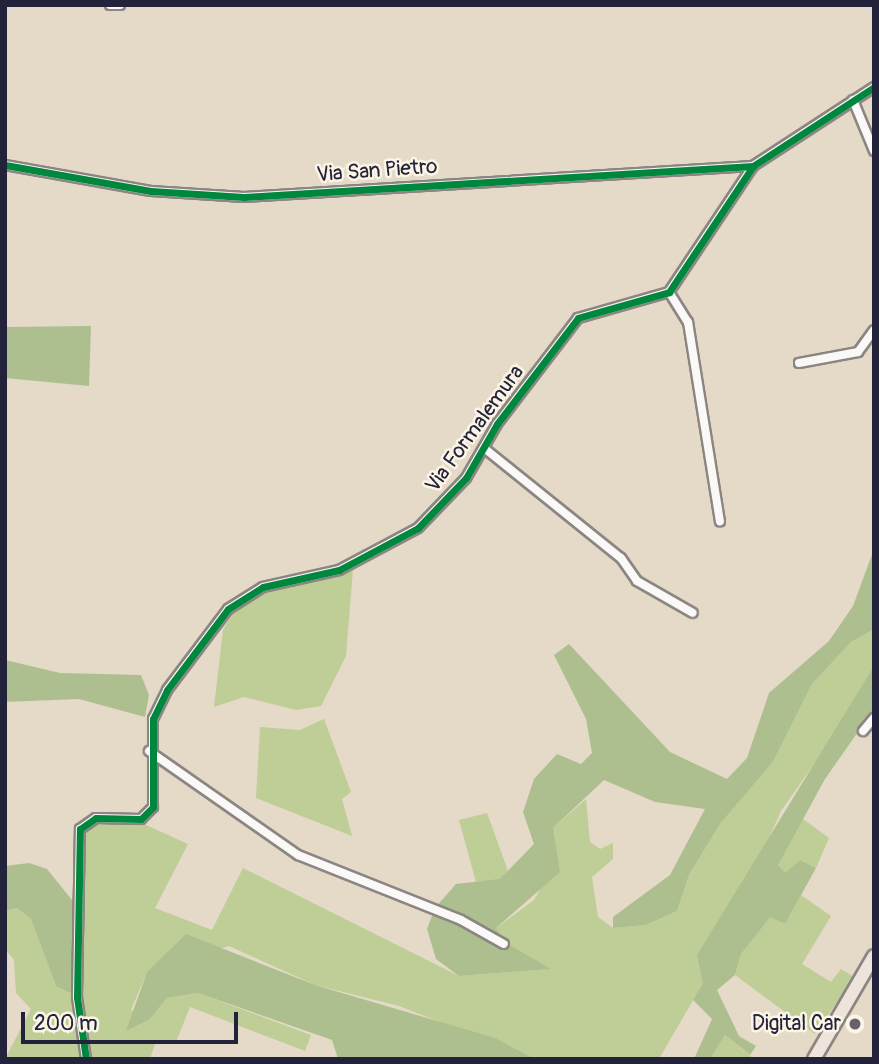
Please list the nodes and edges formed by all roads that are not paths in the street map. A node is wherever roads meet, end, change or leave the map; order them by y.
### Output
1 (110, 5) edge
2 (120, 5) edge
3 (874, 87) edge
4 (853, 100) junction
5 (874, 151) edge
6 (5, 165) edge
7 (753, 166) junction
8 (668, 292) junction
9 (874, 330) edge
10 (799, 363) dead end
11 (484, 448) junction
12 (720, 521) dead end
13 (693, 613) dead end
14 (874, 718) edge
15 (863, 731) dead end
16 (149, 751) junction
17 (504, 944) dead end
18 (874, 956) edge
19 (86, 1059) edge
20 (814, 1059) edge

1 - 2 street
3 - 4 street
4 - 5 street
4 - 7 street
6 - 7 street, Via San Pietro
7 - 8 street
8 - 11 street, Via Formalemura
8 - 12 street
9 - 10 street
11 - 13 street
11 - 16 street, Via Formalemura
14 - 15 street
16 - 17 street
16 - 19 street, Via Formalemura
18 - 20 main road

